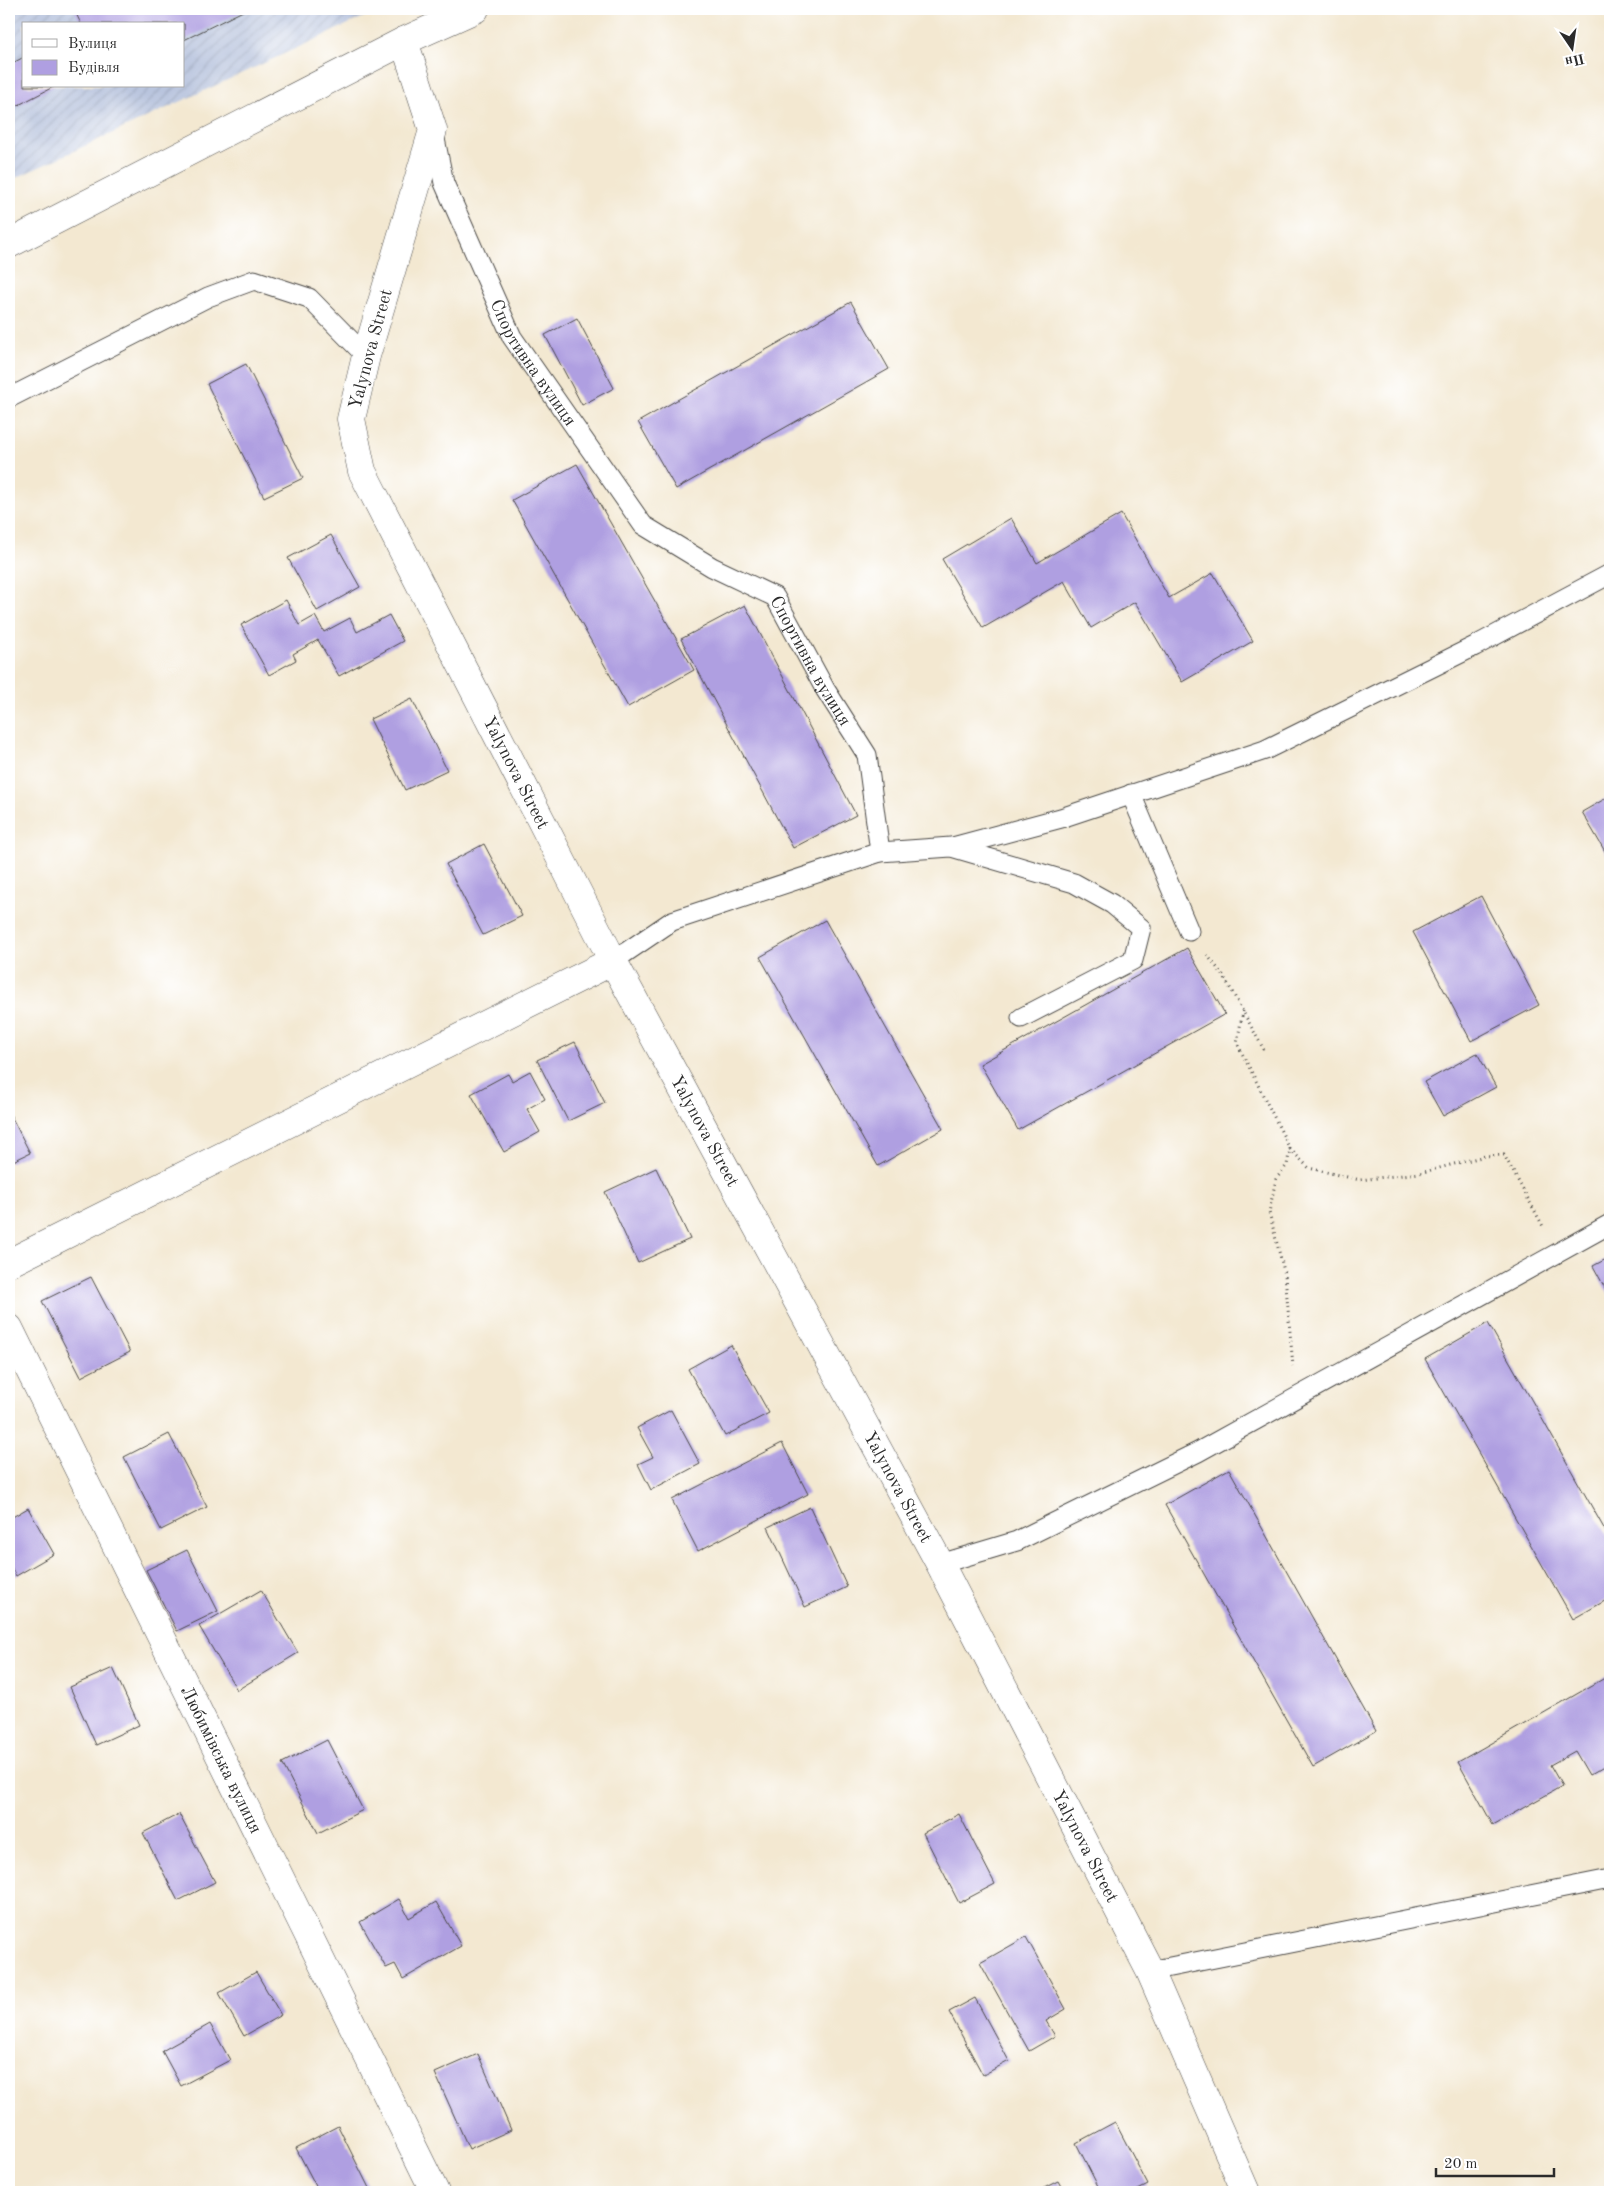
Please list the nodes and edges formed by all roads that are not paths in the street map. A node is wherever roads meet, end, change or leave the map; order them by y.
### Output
1 (475, 9) edge
2 (404, 41) junction
3 (433, 130) junction
4 (9, 244) edge
5 (366, 356) junction
6 (9, 398) edge
7 (1610, 574) edge
8 (1131, 794) junction
9 (951, 847) junction
10 (880, 852) junction
11 (1189, 931) road end
12 (613, 961) junction
13 (1021, 1018) dead end
14 (1610, 1224) edge
15 (9, 1263) edge
16 (9, 1328) edge
17 (940, 1564) junction
18 (1610, 1879) edge
19 (1150, 1972) junction
20 (435, 2192) edge
21 (1246, 2192) edge

1 - 2 street
2 - 3 street
2 - 4 street
3 - 5 street, Yalynova Street
3 - 10 lane, Спортивна вулиця
5 - 6 lane
5 - 12 street, Yalynova Street
7 - 8 lane
8 - 9 lane
8 - 11 lane
9 - 10 lane
9 - 13 lane
10 - 12 lane
12 - 15 street
12 - 17 street, Yalynova Street
14 - 17 lane
16 - 20 street, Любимівська вулиця
17 - 19 street, Yalynova Street
18 - 19 lane
19 - 21 street, Yalynova Street

